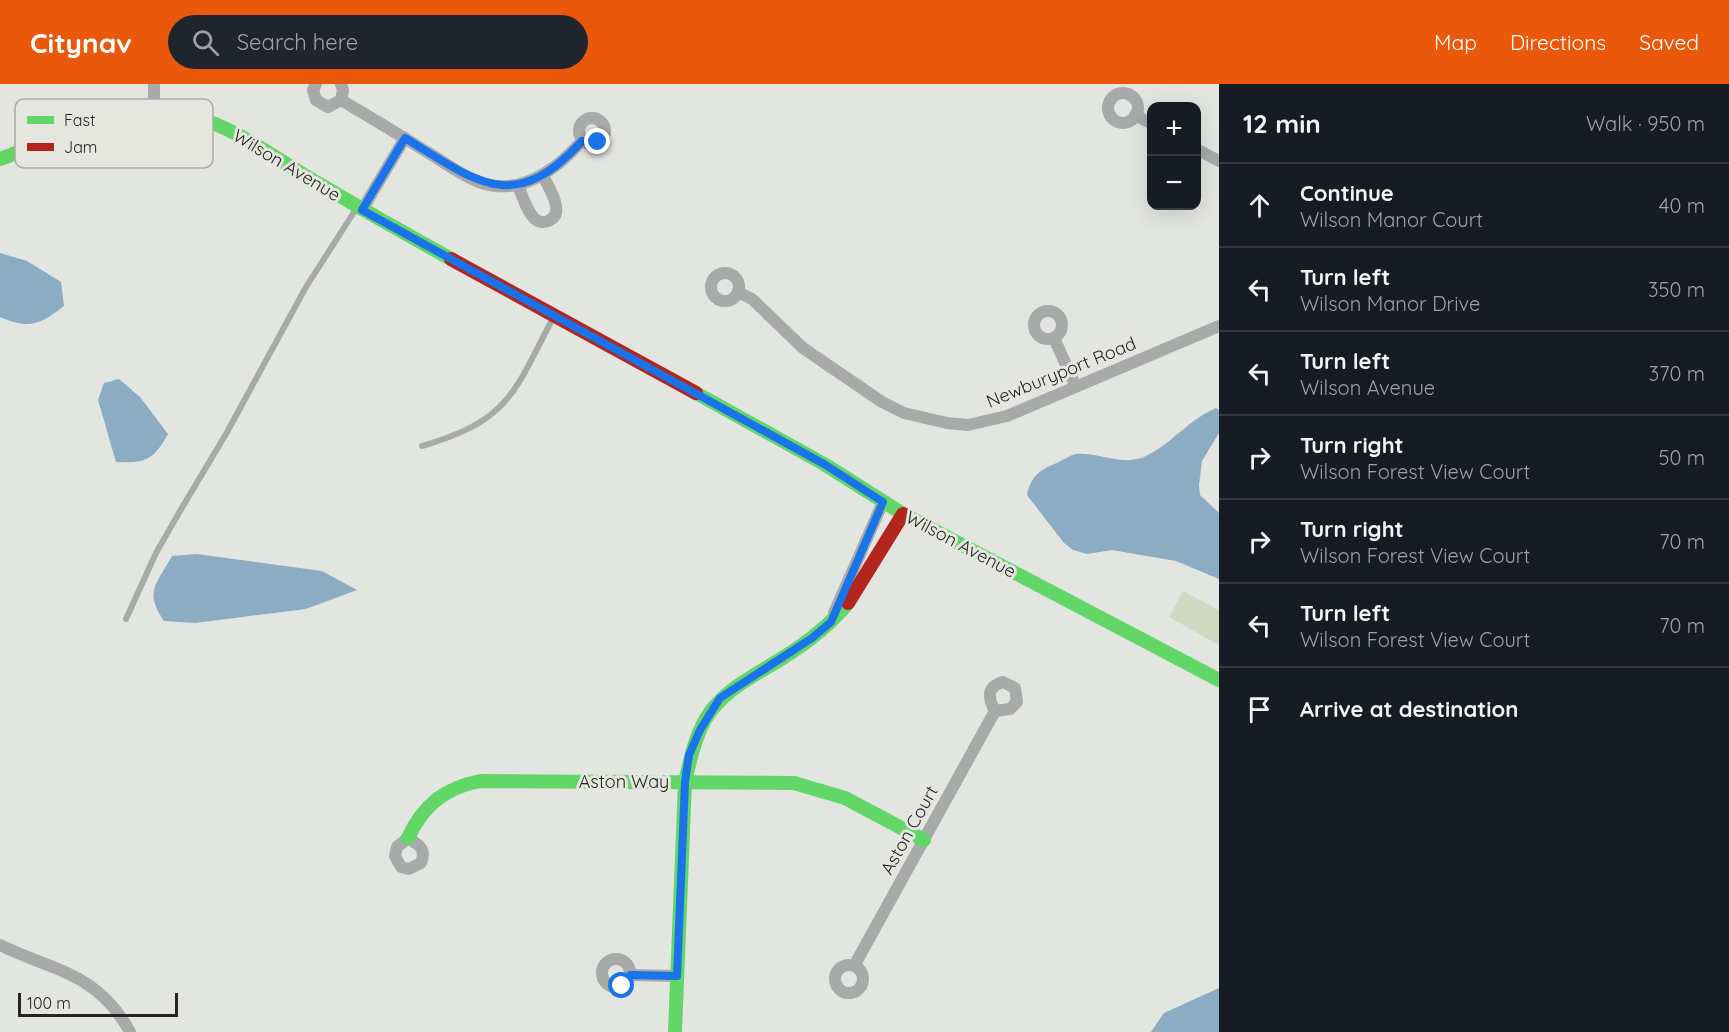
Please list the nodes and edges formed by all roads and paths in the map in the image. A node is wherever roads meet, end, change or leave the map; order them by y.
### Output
1 (316, 84) edge
2 (341, 84) edge
3 (341, 99) junction
4 (1135, 116) dead end
5 (1147, 122) edge
6 (213, 124) edge
7 (405, 138) junction
8 (582, 141) dead end
9 (1201, 151) edge
10 (15, 154) edge
11 (0, 159) edge
12 (1219, 161) edge
13 (543, 175) junction
14 (518, 185) junction
15 (360, 208) junction
16 (738, 292) dead end
17 (555, 315) junction
18 (1219, 326) edge
19 (1054, 338) dead end
20 (1075, 385) junction
21 (422, 446) dead end
22 (883, 502) junction
23 (903, 514) junction
24 (126, 619) dead end
25 (831, 622) junction
26 (1219, 680) edge
27 (995, 711) dead end
28 (685, 782) junction
29 (408, 838) dead end
30 (924, 840) junction
31 (0, 945) edge
32 (854, 966) dead end
33 (630, 975) dead end
34 (677, 976) junction
35 (130, 1032) edge
36 (675, 1032) edge

1 - 3 street
2 - 3 street
3 - 7 street
4 - 5 street
6 - 15 street, Wilson Avenue
7 - 14 street
7 - 15 street
8 - 13 street
9 - 12 street
10 - 11 street, Wilson Avenue
13 - 14 street
13 - 14 street
15 - 17 street, Wilson Avenue
15 - 24 lane
16 - 20 street, Newburyport Road
17 - 21 lane
17 - 22 street, Wilson Avenue
18 - 20 street, Newburyport Road
19 - 20 street
22 - 23 street, Wilson Avenue
22 - 25 street
23 - 25 street
23 - 26 street, Wilson Avenue
25 - 28 street
27 - 30 street, Aston Court
28 - 29 street, Aston Way
28 - 30 street, Aston Way
28 - 34 street
30 - 32 street, Aston Court
31 - 35 street
33 - 34 street
34 - 36 street

